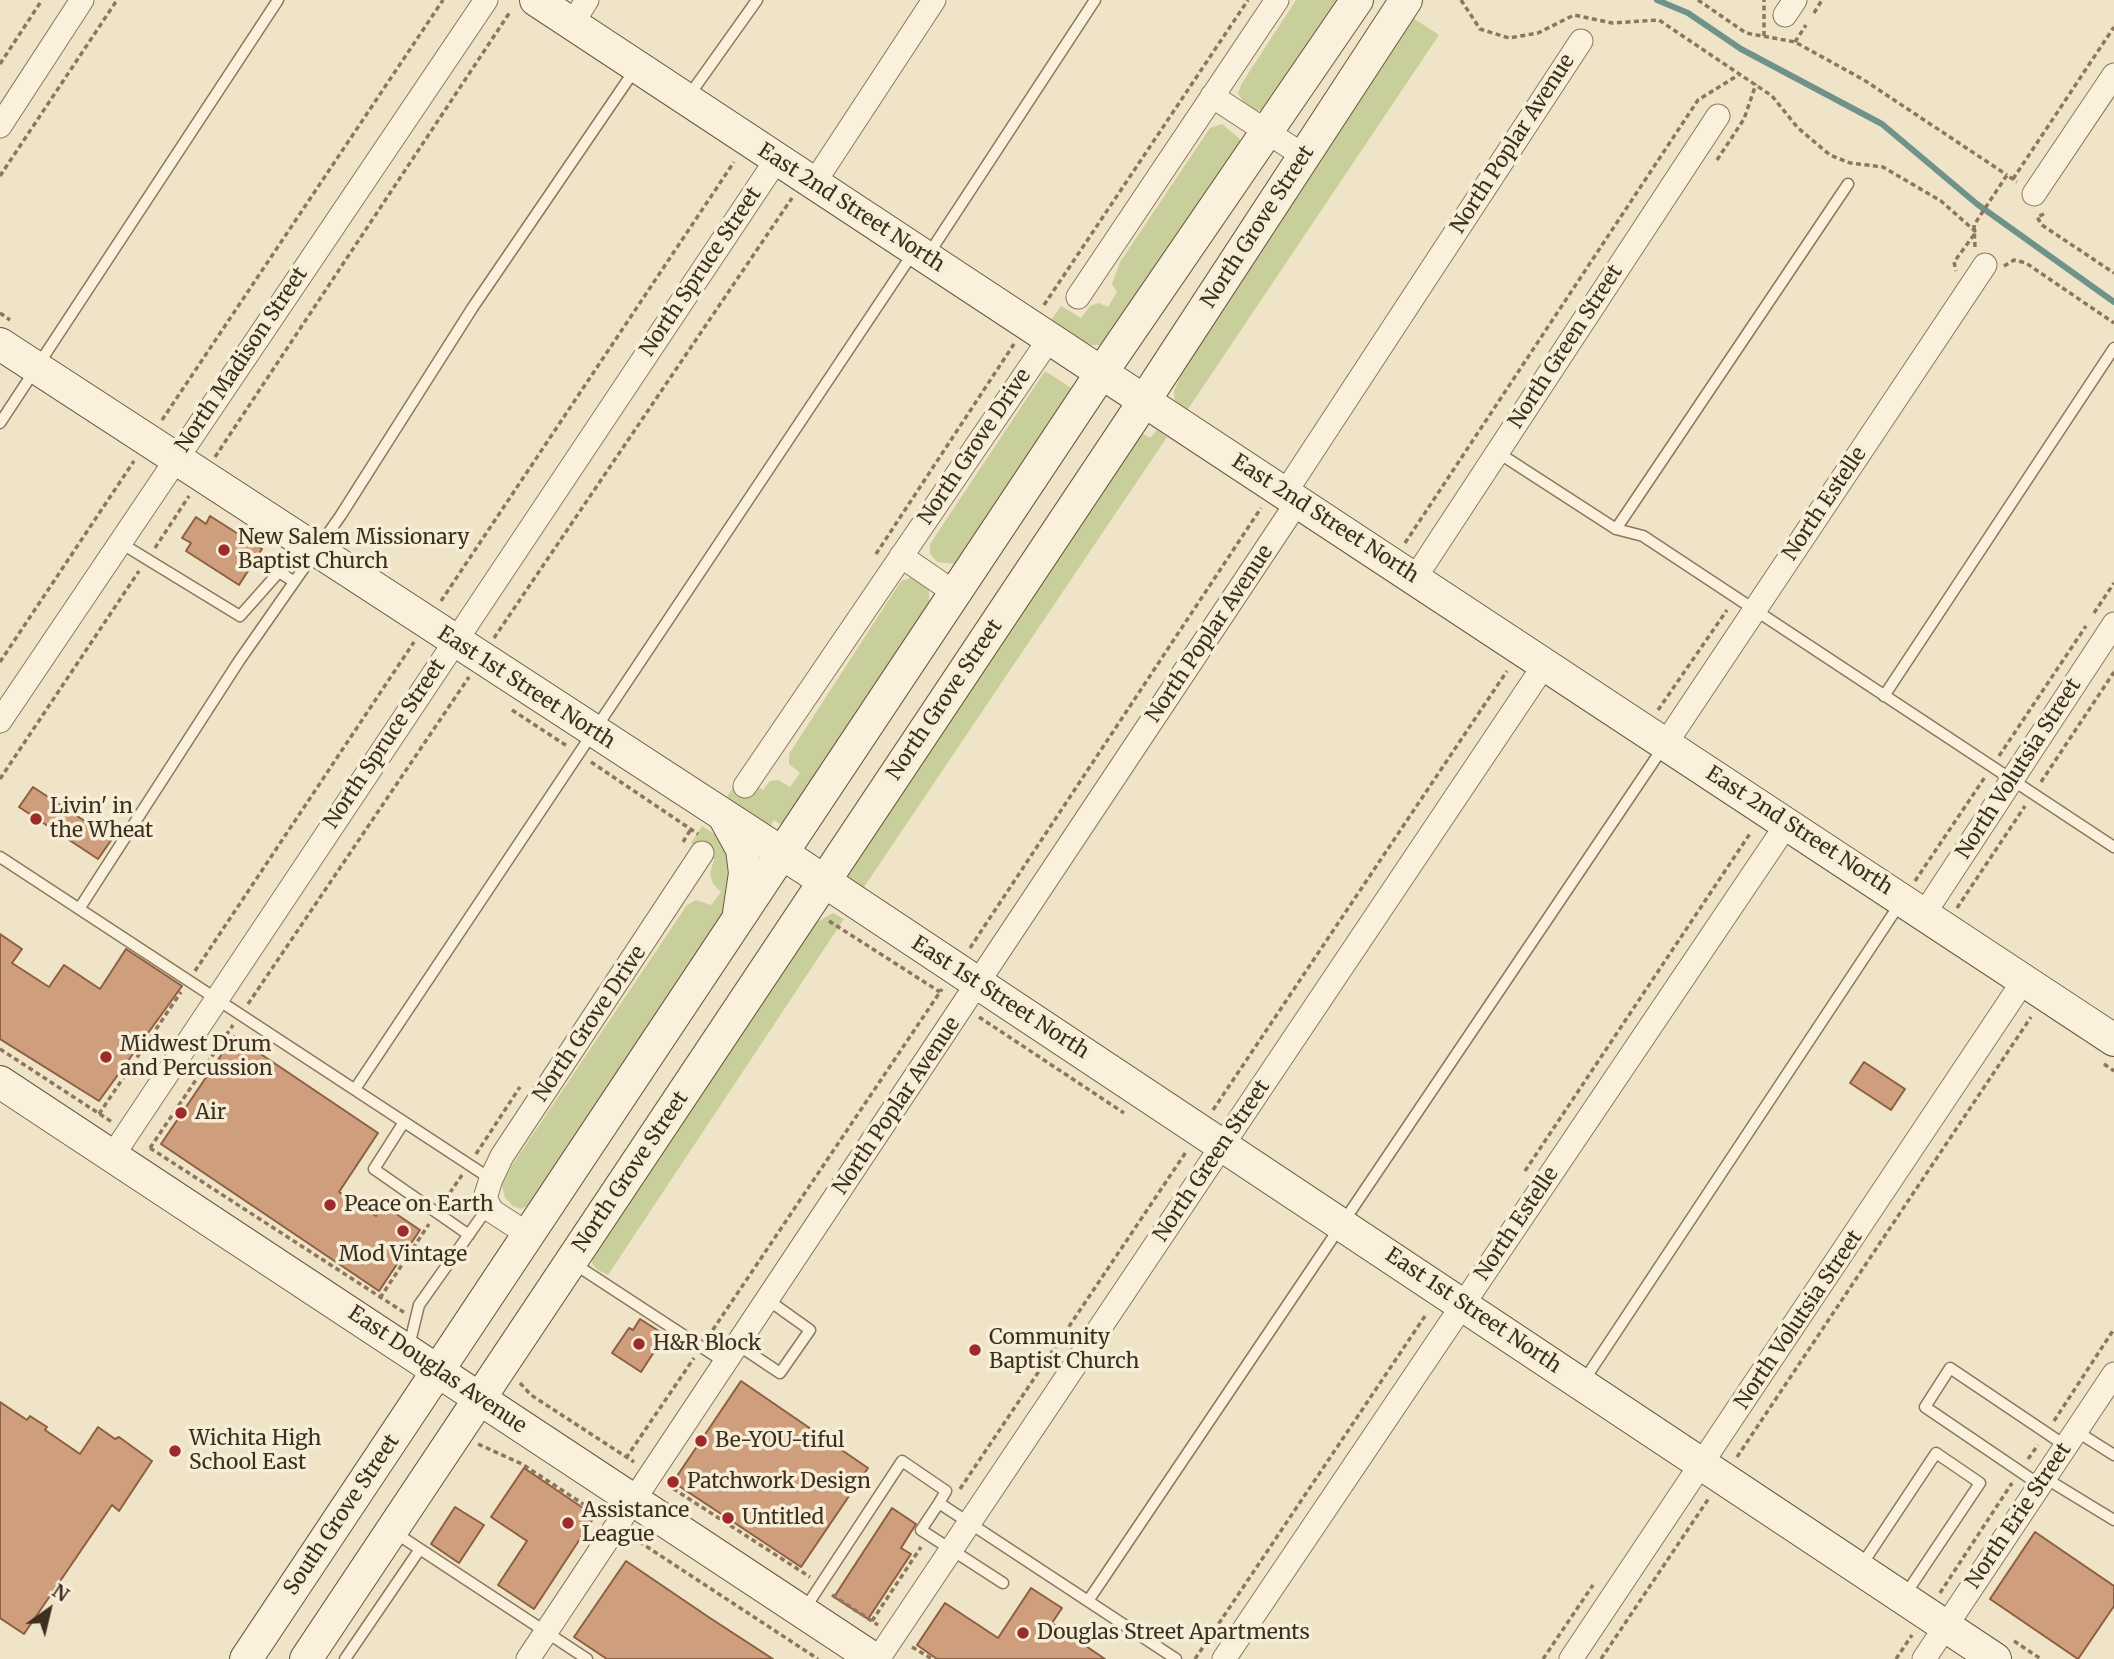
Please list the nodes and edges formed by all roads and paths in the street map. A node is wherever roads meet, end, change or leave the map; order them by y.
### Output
1 (42, 0) edge
2 (82, 0) edge
3 (117, 0) edge
4 (278, 0) edge
5 (443, 0) edge
6 (486, 0) edge
7 (757, 0) edge
8 (934, 0) edge
9 (1095, 0) edge
10 (1248, 0) edge
11 (1277, 0) edge
12 (1357, 0) edge
13 (1406, 0) edge
14 (1461, 0) edge
15 (1698, 0) edge
16 (523, 6) edge
17 (580, 12) edge
18 (2114, 27) edge
19 (1581, 41) dead end
20 (0, 64) edge
21 (637, 66) junction
22 (1740, 74) junction
23 (2114, 75) edge
24 (1212, 96) junction
25 (687, 99) junction
26 (1718, 116) dead end
27 (0, 126) edge
28 (1268, 133) junction
29 (1304, 156) junction
30 (777, 159) junction
31 (0, 176) edge
32 (2007, 176) dead end
33 (2012, 179) dead end
34 (814, 183) junction
35 (2002, 183) dead end
36 (1847, 184) dead end
37 (2034, 194) joint
38 (1974, 225) dead end
39 (1976, 232) dead end
40 (921, 253) junction
41 (1985, 265) joint
42 (2114, 273) edge
43 (1078, 298) dead end
44 (1044, 305) dead end
45 (2114, 323) edge
46 (1050, 338) junction
47 (0, 344) edge
48 (2114, 348) edge
49 (36, 368) junction
50 (1102, 372) junction
51 (1145, 400) junction
52 (0, 424) edge
53 (148, 441) junction
54 (1497, 452) junction
55 (176, 459) junction
56 (202, 476) junction
57 (1291, 497) junction
58 (1616, 530) junction
59 (120, 542) junction
60 (1405, 543) dead end
61 (314, 549) junction
62 (901, 556) junction
63 (147, 559) junction
64 (1415, 578) junction
65 (293, 581) junction
66 (2114, 583) edge
67 (955, 593) junction
68 (1754, 611) junction
69 (2114, 624) edge
70 (454, 640) junction
71 (0, 662) edge
72 (1545, 664) junction
73 (1884, 696) junction
74 (0, 721) edge
75 (594, 732) junction
76 (1666, 743) junction
77 (1992, 767) junction
78 (0, 779) edge
79 (2012, 780) junction
80 (745, 786) dead end
81 (725, 818) junction
82 (1787, 824) junction
83 (691, 829) dead end
84 (1751, 832) dead end
85 (2114, 847) edge
86 (676, 852) dead end
87 (702, 853) dead end
88 (782, 853) junction
89 (0, 858) edge
90 (825, 882) junction
91 (1914, 898) junction
92 (79, 909) junction
93 (826, 919) dead end
94 (736, 924) junction
95 (2024, 980) junction
96 (971, 996) junction
97 (216, 998) junction
98 (2031, 1017) dead end
99 (2114, 1040) edge
100 (0, 1049) edge
101 (526, 1079) dead end
102 (0, 1082) edge
103 (355, 1089) junction
104 (1127, 1115) dead end
105 (404, 1122) junction
106 (120, 1144) junction
107 (1223, 1144) junction
108 (1185, 1153) dead end
109 (1193, 1158) dead end
110 (469, 1164) junction
111 (1518, 1182) dead end
112 (488, 1194) junction
113 (437, 1212) junction
114 (1342, 1224) junction
115 (469, 1235) junction
116 (529, 1236) junction
117 (571, 1262) junction
118 (380, 1298) junction
119 (1453, 1298) junction
120 (768, 1300) junction
121 (416, 1317) junction
122 (2114, 1329) edge
123 (408, 1349) junction
124 (732, 1354) junction
125 (439, 1370) junction
126 (2114, 1374) edge
127 (519, 1381) dead end
128 (1582, 1384) junction
129 (480, 1398) junction
130 (2046, 1433) junction
131 (2071, 1438) junction
132 (478, 1444) dead end
133 (2114, 1455) edge
134 (1713, 1471) junction
135 (2020, 1471) junction
136 (651, 1474) junction
137 (2043, 1482) junction
138 (634, 1500) junction
139 (939, 1503) junction
140 (2114, 1520) edge
141 (970, 1523) junction
142 (616, 1526) junction
143 (391, 1531) junction
144 (420, 1549) junction
145 (952, 1549) junction
146 (1859, 1568) junction
147 (1003, 1583) dead end
148 (820, 1585) junction
149 (1088, 1601) junction
150 (803, 1612) junction
151 (1925, 1612) junction
152 (880, 1626) dead end
153 (546, 1632) junction
154 (904, 1642) dead end
155 (1159, 1654) edge
156 (246, 1659) edge
157 (306, 1659) edge
158 (345, 1659) edge
159 (528, 1659) edge
160 (587, 1659) edge
161 (818, 1659) edge
162 (876, 1659) edge
163 (932, 1659) edge
164 (1175, 1659) edge
165 (1195, 1659) edge
166 (1224, 1659) edge
167 (1571, 1659) edge
168 (1601, 1659) edge
169 (1896, 1659) edge
170 (1924, 1659) edge
171 (1996, 1659) edge

1 - 20 path
2 - 27 street
3 - 31 path
4 - 49 lane
5 - 53 path
6 - 55 street, North Madison Street
7 - 25 lane
8 - 34 street
9 - 40 lane
10 - 44 path
11 - 24 street
12 - 28 street, North Grove Street
13 - 29 street, North Grove Street
14 - 22 path
15 - 32 path
16 - 17 street, East 2nd Street North
16 - 56 path
17 - 21 street, East 2nd Street North
18 - 33 path
19 - 57 street, North Poplar Avenue
21 - 25 street, East 2nd Street North
21 - 61 lane
22 - 39 path
22 - 60 path
23 - 37 street
24 - 28 street
24 - 43 street
25 - 30 street, East 2nd Street North
26 - 54 street, North Green Street
28 - 29 street
28 - 50 street, North Grove Street
29 - 51 street, North Grove Street
30 - 34 street, East 2nd Street North
30 - 70 street, North Spruce Street
34 - 40 street, East 2nd Street North
35 - 38 path
36 - 58 lane
37 - 42 path
40 - 46 street, East 2nd Street North
40 - 75 lane
41 - 45 path
41 - 68 street, North Estelle
46 - 50 street, East 2nd Street North
46 - 62 street, North Grove Drive
47 - 49 street, East 1st Street North
48 - 73 lane
49 - 52 lane
49 - 53 street, East 1st Street North
50 - 51 street, East 2nd Street North
50 - 67 street, North Grove Street
51 - 57 street, East 2nd Street North
51 - 90 street, North Grove Street
53 - 55 street, East 1st Street North
53 - 71 path
54 - 58 lane
54 - 64 street, North Green Street
55 - 56 street, East 1st Street North
55 - 59 street, North Madison Street
56 - 61 street, East 1st Street North
56 - 63 path
57 - 64 street, East 2nd Street North
57 - 96 street, North Poplar Avenue
58 - 68 lane
59 - 63 lane
59 - 74 street, North Madison Street
61 - 65 lane
61 - 70 street, East 1st Street North
62 - 67 street
62 - 80 street, North Grove Drive
63 - 65 lane
63 - 78 path
64 - 72 street, East 2nd Street North
65 - 92 lane
66 - 77 path
67 - 88 street, North Grove Street
68 - 73 lane
68 - 76 street, North Estelle
69 - 79 street, North Volutsia Street
70 - 75 street, East 1st Street North
70 - 97 street, North Spruce Street
72 - 76 street, East 2nd Street North
72 - 107 street, North Green Street
73 - 77 lane
75 - 81 street, East 1st Street North
75 - 103 lane
76 - 82 street, East 2nd Street North
76 - 114 lane
77 - 79 lane
77 - 91 path
79 - 85 lane
79 - 91 street, North Volutsia Street
81 - 88 street, East 1st Street North
81 - 94 street
82 - 91 street, East 2nd Street North
82 - 119 street, North Estelle
83 - 86 path
84 - 111 path
87 - 112 street, North Grove Drive
88 - 90 street, East 1st Street North
88 - 94 street, North Grove Street
89 - 92 lane
90 - 96 street, East 1st Street North
90 - 117 street, North Grove Street
91 - 95 street, East 2nd Street North
91 - 128 lane
92 - 97 lane
93 - 96 path
94 - 116 street, North Grove Street
95 - 99 street, East 2nd Street North
95 - 134 street, North Volutsia Street
96 - 104 path
96 - 107 street, East 1st Street North
96 - 120 street, North Poplar Avenue
97 - 103 lane
97 - 106 street, North Spruce Street
98 - 134 path
100 - 106 path
101 - 110 path
102 - 106 street, East Douglas Avenue
103 - 105 lane
105 - 110 lane
105 - 113 lane
106 - 118 path
106 - 123 street, East Douglas Avenue
107 - 114 street, East 1st Street North
107 - 141 street, North Green Street
108 - 109 path
110 - 112 lane
110 - 113 path
112 - 115 lane
112 - 116 street
113 - 115 lane
113 - 118 path
114 - 119 street, East 1st Street North
114 - 149 lane
115 - 121 lane
116 - 125 street, North Grove Street
117 - 124 lane
117 - 129 street, North Grove Street
118 - 121 path
119 - 128 street, East 1st Street North
119 - 165 path
119 - 166 street, North Estelle
120 - 124 street, North Poplar Avenue
120 - 124 lane
121 - 123 lane
122 - 130 path
123 - 125 street, East Douglas Avenue
124 - 136 street, North Poplar Avenue
125 - 129 street, East Douglas Avenue
125 - 156 street, South Grove Street
126 - 131 street, North Erie Street
127 - 136 path
128 - 134 street, East 1st Street North
129 - 138 street, East Douglas Avenue
129 - 143 street
130 - 131 lane
130 - 135 path
130 - 135 lane
131 - 133 lane
131 - 137 street, North Erie Street
132 - 142 path
134 - 146 street, East 1st Street North
134 - 167 street, North Volutsia Street
134 - 168 path
135 - 137 lane
135 - 151 path
136 - 138 street, North Poplar Avenue
136 - 148 path
137 - 140 lane
137 - 151 street, North Erie Street
138 - 142 street, North Poplar Avenue
138 - 150 street, East Douglas Avenue
139 - 141 lane
139 - 145 lane
139 - 148 lane
141 - 145 street, North Green Street
141 - 149 lane
142 - 153 street, North Poplar Avenue
142 - 161 path
143 - 144 lane
143 - 157 street
144 - 153 lane
144 - 158 lane
145 - 147 lane
145 - 162 street, North Green Street
146 - 151 street, East 1st Street North
146 - 151 lane
148 - 150 lane
148 - 152 path
149 - 155 lane
150 - 162 street, East Douglas Avenue
151 - 169 path
151 - 170 street, North Erie Street
151 - 171 street, East 1st Street North
153 - 159 street, North Poplar Avenue
153 - 160 lane
154 - 163 path
155 - 164 lane

